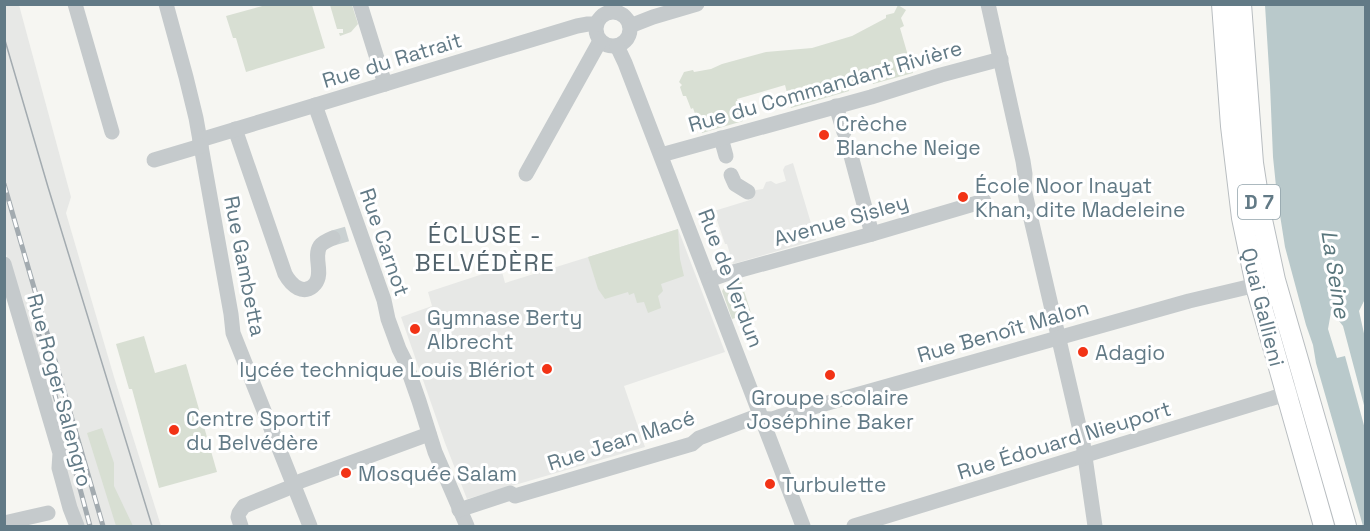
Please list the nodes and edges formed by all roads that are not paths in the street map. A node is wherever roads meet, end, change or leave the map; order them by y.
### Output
1 (75, 4) edge
2 (166, 4) edge
3 (360, 4) edge
4 (698, 4) edge
5 (988, 4) edge
6 (1222, 4) edge
7 (1241, 4) edge
8 (608, 8) edge
9 (596, 24) junction
10 (630, 26) junction
11 (600, 41) junction
12 (617, 46) junction
13 (1001, 59) junction
14 (385, 84) junction
15 (315, 105) junction
16 (836, 106) junction
17 (235, 129) junction
18 (112, 132) dead end
19 (844, 132) dead end
20 (721, 138) junction
21 (200, 143) junction
22 (850, 152) dead end
23 (661, 155) junction
24 (726, 156) dead end
25 (154, 160) dead end
26 (526, 174) dead end
27 (731, 175) dead end
28 (748, 192) dead end
29 (984, 201) dead end
30 (346, 234) junction
31 (872, 234) junction
32 (4, 264) edge
33 (709, 280) junction
34 (1257, 290) junction
35 (1059, 338) junction
36 (1306, 389) junction
37 (1286, 394) junction
38 (761, 418) junction
39 (429, 434) junction
40 (1085, 456) junction
41 (294, 485) junction
42 (459, 510) junction
43 (48, 513) dead end
44 (240, 520) edge
45 (4, 523) edge
46 (77, 526) edge
47 (310, 526) edge
48 (467, 526) edge
49 (803, 526) edge
50 (854, 526) edge
51 (1095, 526) edge
52 (1324, 526) edge
53 (1346, 526) edge

1 - 18 street
2 - 21 street, Rue Gambetta
3 - 14 street
4 - 10 street
5 - 13 street
6 - 34 main road, Quai Gallieni / D 7
7 - 36 main road, Quai Gallieni / D 7
8 - 9 street
8 - 10 street
9 - 11 street
9 - 14 street, Rue du Ratrait
10 - 12 street
11 - 12 street
11 - 26 street
12 - 23 street, Rue de Verdun
13 - 16 street, Rue du Commandant Rivière
13 - 35 street
14 - 15 street, Rue du Ratrait
15 - 17 street, Rue du Ratrait
15 - 30 street, Rue Carnot
16 - 19 street
16 - 20 street, Rue du Commandant Rivière
17 - 21 street, Rue du Ratrait
17 - 30 street
20 - 23 street, Rue du Commandant Rivière
20 - 24 street
21 - 25 street, Rue du Ratrait
21 - 41 street, Rue Gambetta
22 - 31 street
23 - 33 street, Rue de Verdun
27 - 28 street
29 - 31 street, Avenue Sisley
30 - 39 street, Rue Carnot
31 - 33 street, Avenue Sisley
32 - 46 street, Rue Roger Salengro
33 - 38 street, Rue de Verdun
34 - 35 street, Rue Benoît Malon
34 - 37 main road, Quai Gallieni / D 7
35 - 38 street, Rue Benoît Malon
35 - 40 street
36 - 37 street, Quai Gallieni
36 - 53 main road, Quai Gallieni / D 7
37 - 40 street, Rue Édouard Nieuport
37 - 52 main road, Quai Gallieni / D 7
38 - 42 street, Rue Jean Macé
38 - 49 street, Rue de Verdun
39 - 41 street
39 - 42 street, Rue Carnot
40 - 50 street, Rue Édouard Nieuport
40 - 51 street
41 - 44 street
41 - 47 street, Rue Gambetta
42 - 48 street, Rue Carnot
43 - 45 street

